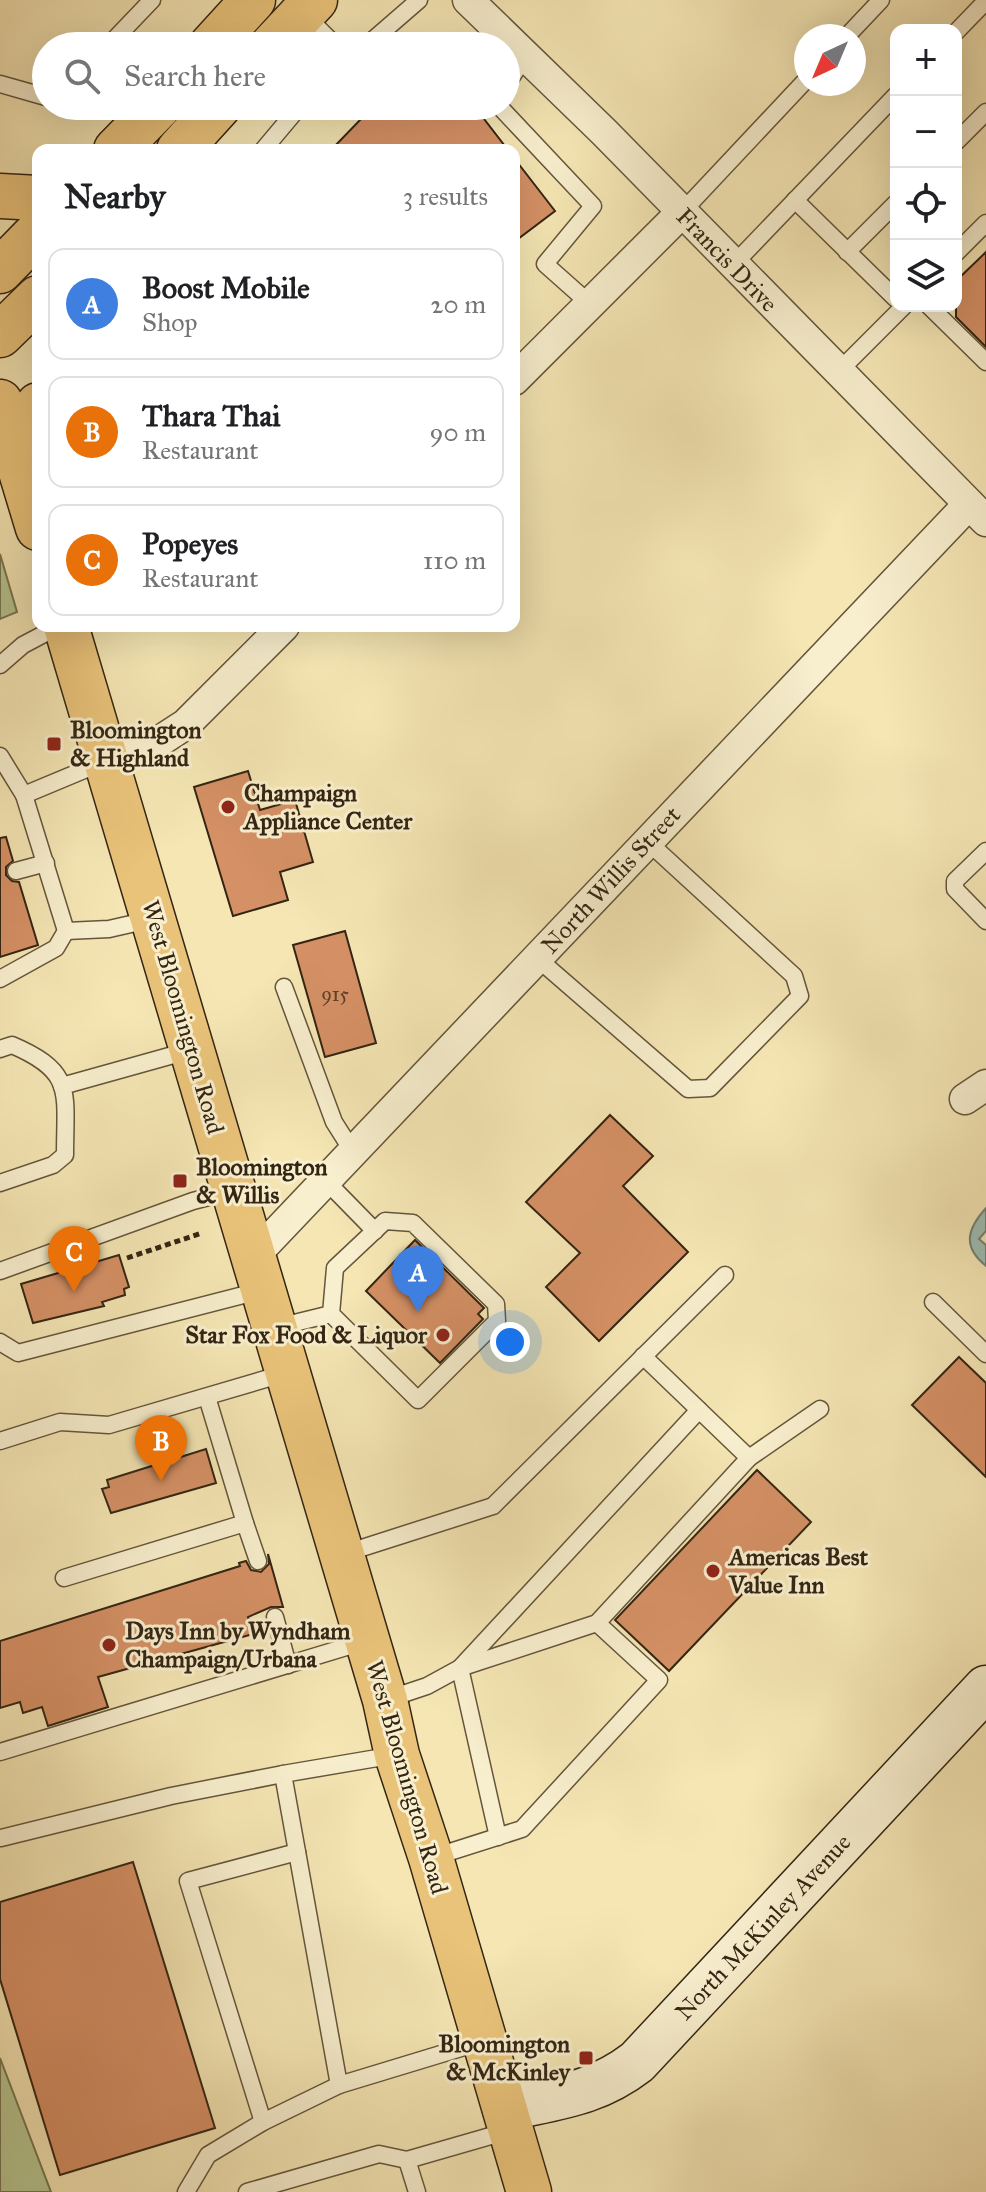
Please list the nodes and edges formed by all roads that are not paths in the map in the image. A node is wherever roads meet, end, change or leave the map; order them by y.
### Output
1 (152, 0) edge
2 (253, 0) edge
3 (419, 0) edge
4 (468, 0) edge
5 (881, 0) edge
6 (986, 1) edge
7 (309, 7) edge
8 (858, 24) edge
9 (962, 26) edge
10 (121, 32) edge
11 (224, 32) edge
12 (285, 32) edge
13 (326, 32) edge
14 (382, 32) edge
15 (501, 32) edge
16 (520, 51) edge
17 (525, 56) junction
18 (520, 64) edge
19 (0, 84) edge
20 (32, 93) edge
21 (794, 93) edge
22 (895, 96) edge
23 (986, 112) edge
24 (145, 120) edge
25 (206, 120) edge
26 (290, 120) edge
27 (512, 120) edge
28 (962, 136) edge
29 (122, 144) edge
30 (184, 144) edge
31 (268, 144) edge
32 (0, 196) edge
33 (32, 198) edge
34 (795, 200) junction
35 (890, 209) edge
36 (682, 212) junction
37 (986, 223) edge
38 (32, 238) edge
39 (962, 247) edge
40 (847, 252) junction
41 (733, 265) junction
42 (0, 271) edge
43 (890, 293) edge
44 (32, 304) edge
45 (590, 304) junction
46 (897, 312) edge
47 (935, 312) edge
48 (0, 335) edge
49 (986, 362) edge
50 (838, 372) junction
51 (520, 374) edge
52 (0, 402) edge
53 (32, 448) edge
54 (24, 506) edge
55 (978, 512) edge
56 (48, 632) edge
57 (68, 632) edge
58 (278, 632) edge
59 (0, 665) edge
60 (0, 756) edge
61 (108, 760) junction
62 (24, 795) junction
63 (647, 841) junction
64 (986, 851) edge
65 (46, 863) junction
66 (16, 871) dead end
67 (154, 918) junction
68 (986, 921) edge
69 (66, 931) junction
70 (537, 958) junction
71 (0, 979) edge
72 (284, 987) dead end
73 (0, 1049) edge
74 (192, 1050) junction
75 (62, 1086) junction
76 (353, 1152) junction
77 (326, 1181) junction
78 (0, 1183) edge
79 (235, 1191) junction
80 (375, 1231) junction
81 (0, 1271) edge
82 (725, 1275) dead end
83 (265, 1291) junction
84 (933, 1302) dead end
85 (331, 1314) junction
86 (0, 1342) edge
87 (986, 1354) edge
88 (643, 1356) junction
89 (288, 1373) junction
90 (207, 1397) junction
91 (820, 1409) dead end
92 (699, 1410) junction
93 (0, 1441) edge
94 (749, 1458) junction
95 (245, 1523) junction
96 (342, 1555) junction
97 (258, 1561) dead end
98 (64, 1578) dead end
99 (275, 1617) dead end
100 (597, 1623) junction
101 (367, 1641) junction
102 (288, 1665) junction
103 (460, 1668) junction
104 (986, 1688) edge
105 (385, 1700) junction
106 (0, 1752) edge
107 (397, 1755) junction
108 (283, 1774) junction
109 (498, 1837) junction
110 (1, 1838) edge
111 (297, 1852) junction
112 (431, 1858) junction
113 (485, 2041) junction
114 (339, 2085) junction
115 (508, 2119) junction
116 (263, 2122) junction
117 (407, 2160) junction
118 (186, 2192) edge
119 (247, 2192) edge
120 (417, 2192) edge
121 (529, 2192) edge

1 - 10 lane
2 - 11 main road
3 - 14 lane
4 - 15 street, Francis Drive
5 - 8 lane
6 - 9 lane
7 - 12 main road
7 - 13 lane
16 - 17 street, Francis Drive
17 - 18 lane
17 - 36 street, Francis Drive
19 - 20 lane
21 - 36 lane
22 - 34 lane
23 - 28 lane
24 - 29 main road
25 - 30 main road
26 - 31 lane
27 - 45 lane
32 - 33 main road
34 - 40 lane
34 - 41 lane
35 - 40 lane
36 - 41 street, Francis Drive
36 - 45 street
37 - 39 lane
38 - 42 main road
40 - 43 lane
41 - 50 street, Francis Drive
44 - 48 main road
45 - 51 street
46 - 50 lane
47 - 49 lane
50 - 55 street, Francis Drive
52 - 54 main road
53 - 54 main road
55 - 63 street, North Willis Street
56 - 59 lane
57 - 61 main road, West Bloomington Road
58 - 61 street
60 - 62 lane
61 - 62 lane
61 - 67 main road, West Bloomington Road
62 - 65 lane
63 - 70 street, North Willis Street
63 - 70 lane
64 - 68 lane
65 - 66 lane
65 - 69 lane
67 - 69 lane
67 - 74 main road, West Bloomington Road
69 - 71 lane
70 - 76 street, North Willis Street
72 - 76 lane
73 - 75 lane
74 - 75 lane
74 - 79 main road, West Bloomington Road
75 - 78 lane
76 - 77 street, North Willis Street
77 - 80 lane
77 - 83 street, North Willis Street
79 - 81 lane
79 - 83 main road, West Bloomington Road
80 - 85 lane
80 - 85 lane
82 - 88 lane
83 - 85 lane
83 - 86 lane
83 - 89 main road, West Bloomington Road
84 - 87 lane
88 - 92 lane
88 - 96 lane
89 - 90 lane
89 - 96 main road, West Bloomington Road
90 - 93 lane
90 - 95 lane
91 - 94 lane
92 - 94 lane
92 - 103 lane
94 - 100 lane
95 - 97 lane
95 - 98 lane
96 - 101 main road, West Bloomington Road
99 - 102 lane
100 - 103 lane
100 - 109 lane
101 - 102 lane
101 - 105 main road, West Bloomington Road
102 - 106 lane
103 - 105 lane
103 - 109 lane
104 - 115 street, North McKinley Avenue
105 - 107 main road, West Bloomington Road
107 - 108 lane
107 - 112 main road, West Bloomington Road
108 - 110 lane
108 - 111 lane
109 - 112 lane
111 - 114 lane
111 - 116 lane
112 - 113 main road, West Bloomington Road
113 - 114 lane
113 - 115 main road, West Bloomington Road
114 - 116 lane
115 - 117 lane
115 - 121 main road, West Bloomington Road
116 - 118 lane
117 - 119 lane
117 - 120 lane

